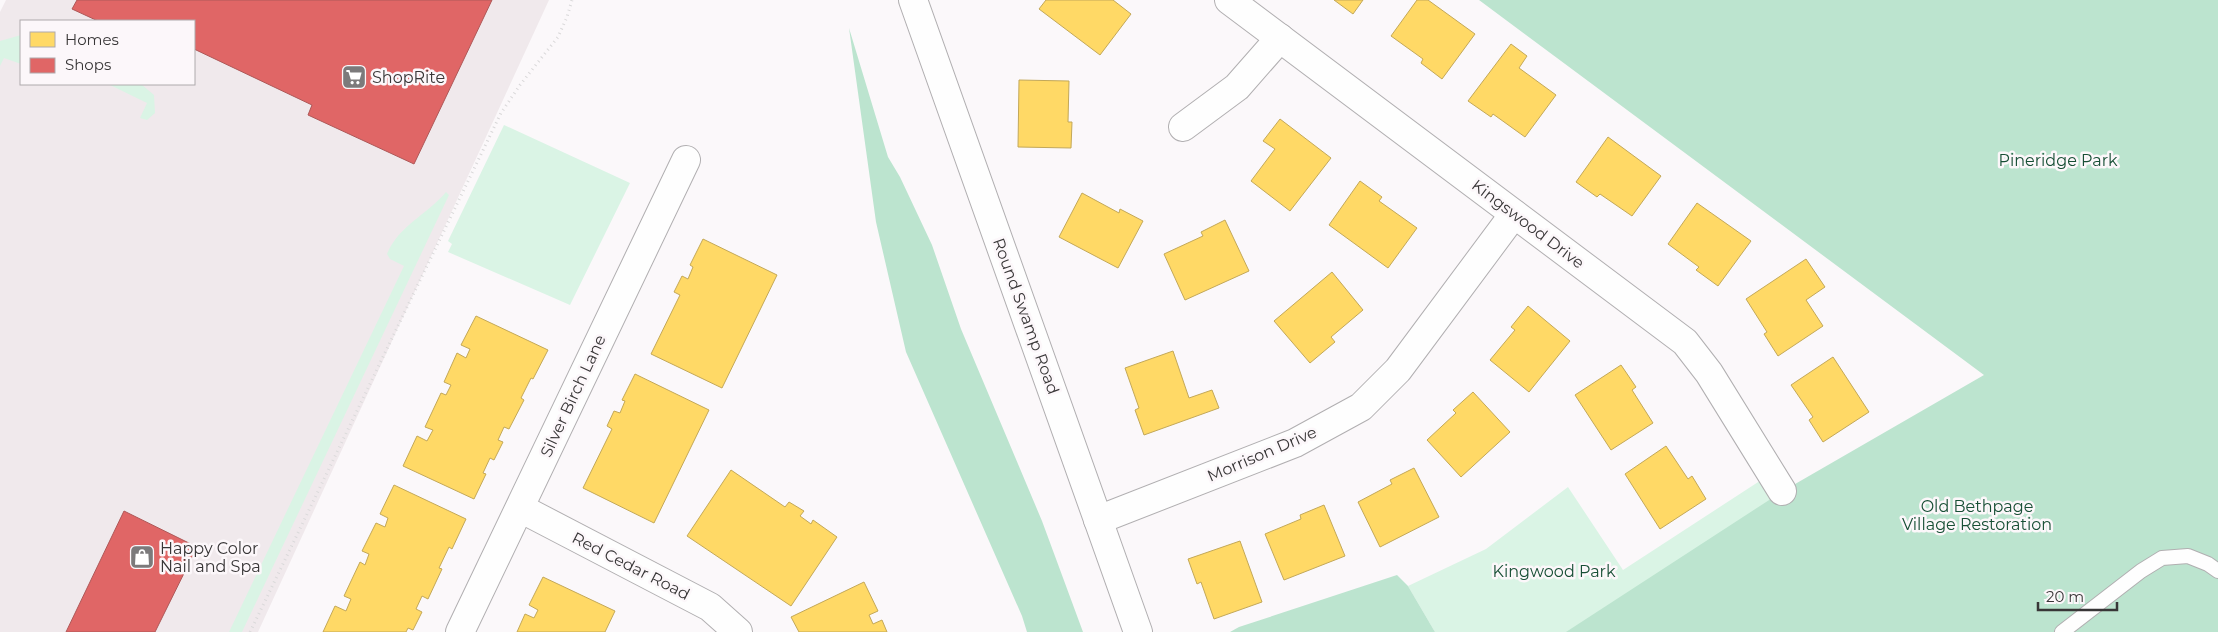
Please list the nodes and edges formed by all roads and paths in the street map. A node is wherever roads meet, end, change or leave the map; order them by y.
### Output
1 (572, 0) edge
2 (913, 0) edge
3 (1229, 0) edge
4 (1280, 38) junction
5 (1184, 127) dead end
6 (686, 160) dead end
7 (1514, 214) junction
8 (1782, 490) dead end
9 (520, 508) junction
10 (1098, 520) junction
11 (2218, 571) edge
12 (250, 632) edge
13 (460, 632) edge
14 (738, 632) edge
15 (1138, 632) edge
16 (2062, 632) edge

1 - 12 path
2 - 10 street, Round Swamp Road
3 - 4 street, Kingswood Drive
4 - 5 street
4 - 7 street, Kingswood Drive
6 - 9 street, Silver Birch Lane
7 - 8 street, Kingswood Drive
7 - 10 street, Morrison Drive
9 - 13 street, Silver Birch Lane
9 - 14 street, Red Cedar Road
10 - 15 street, Round Swamp Road
11 - 16 lane

